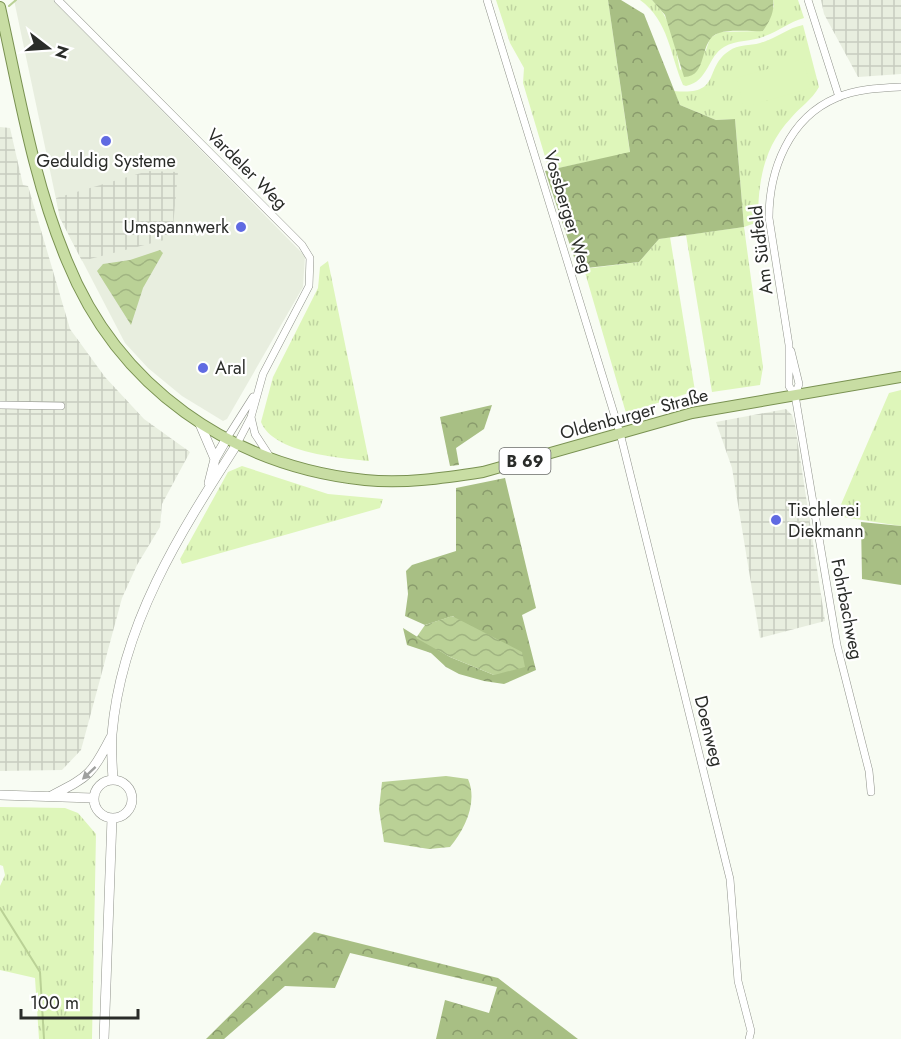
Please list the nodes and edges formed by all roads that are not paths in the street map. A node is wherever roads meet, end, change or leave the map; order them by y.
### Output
1 (58, 0) edge
2 (487, 0) edge
3 (808, 0) edge
4 (0, 8) edge
5 (901, 87) edge
6 (839, 97) junction
7 (901, 377) edge
8 (257, 391) junction
9 (795, 395) junction
10 (0, 405) edge
11 (61, 406) dead end
12 (251, 417) junction
13 (200, 424) junction
14 (620, 433) junction
15 (227, 438) junction
16 (237, 444) junction
17 (270, 457) junction
18 (214, 459) junction
19 (208, 488) junction
20 (112, 734) junction
21 (113, 779) junction
22 (871, 792) dead end
23 (0, 795) edge
24 (50, 796) junction
25 (93, 798) junction
26 (112, 818) junction
27 (104, 1039) edge
28 (749, 1039) edge

1 - 8 street, Vardeler Weg
2 - 14 street, Vossberger Weg
3 - 6 street
4 - 13 main road, B 69
5 - 6 street, Am Südfeld
6 - 9 street, Am Südfeld
7 - 9 main road, Oldenburger Straße / B 69
8 - 12 street, Vardeler Weg
8 - 15 street, Vardeler Weg
9 - 14 main road, Oldenburger Straße / B 69
9 - 22 street, Fohrbachweg
10 - 11 street
12 - 16 street, Vardeler Weg
12 - 17 street
13 - 15 main road, B 69
13 - 18 main road
14 - 17 main road, Oldenburger Straße / B 69
14 - 28 street, Doenweg
15 - 16 main road, Oldenburger Straße / B 69
15 - 18 main road
16 - 17 main road, Oldenburger Straße / B 69
16 - 19 main road
18 - 19 main road
19 - 20 main road
20 - 21 main road
20 -> 24 main road
21 - 25 main road
21 - 26 main road
23 - 24 main road
24 - 25 main road
25 - 26 main road
26 - 27 main road

